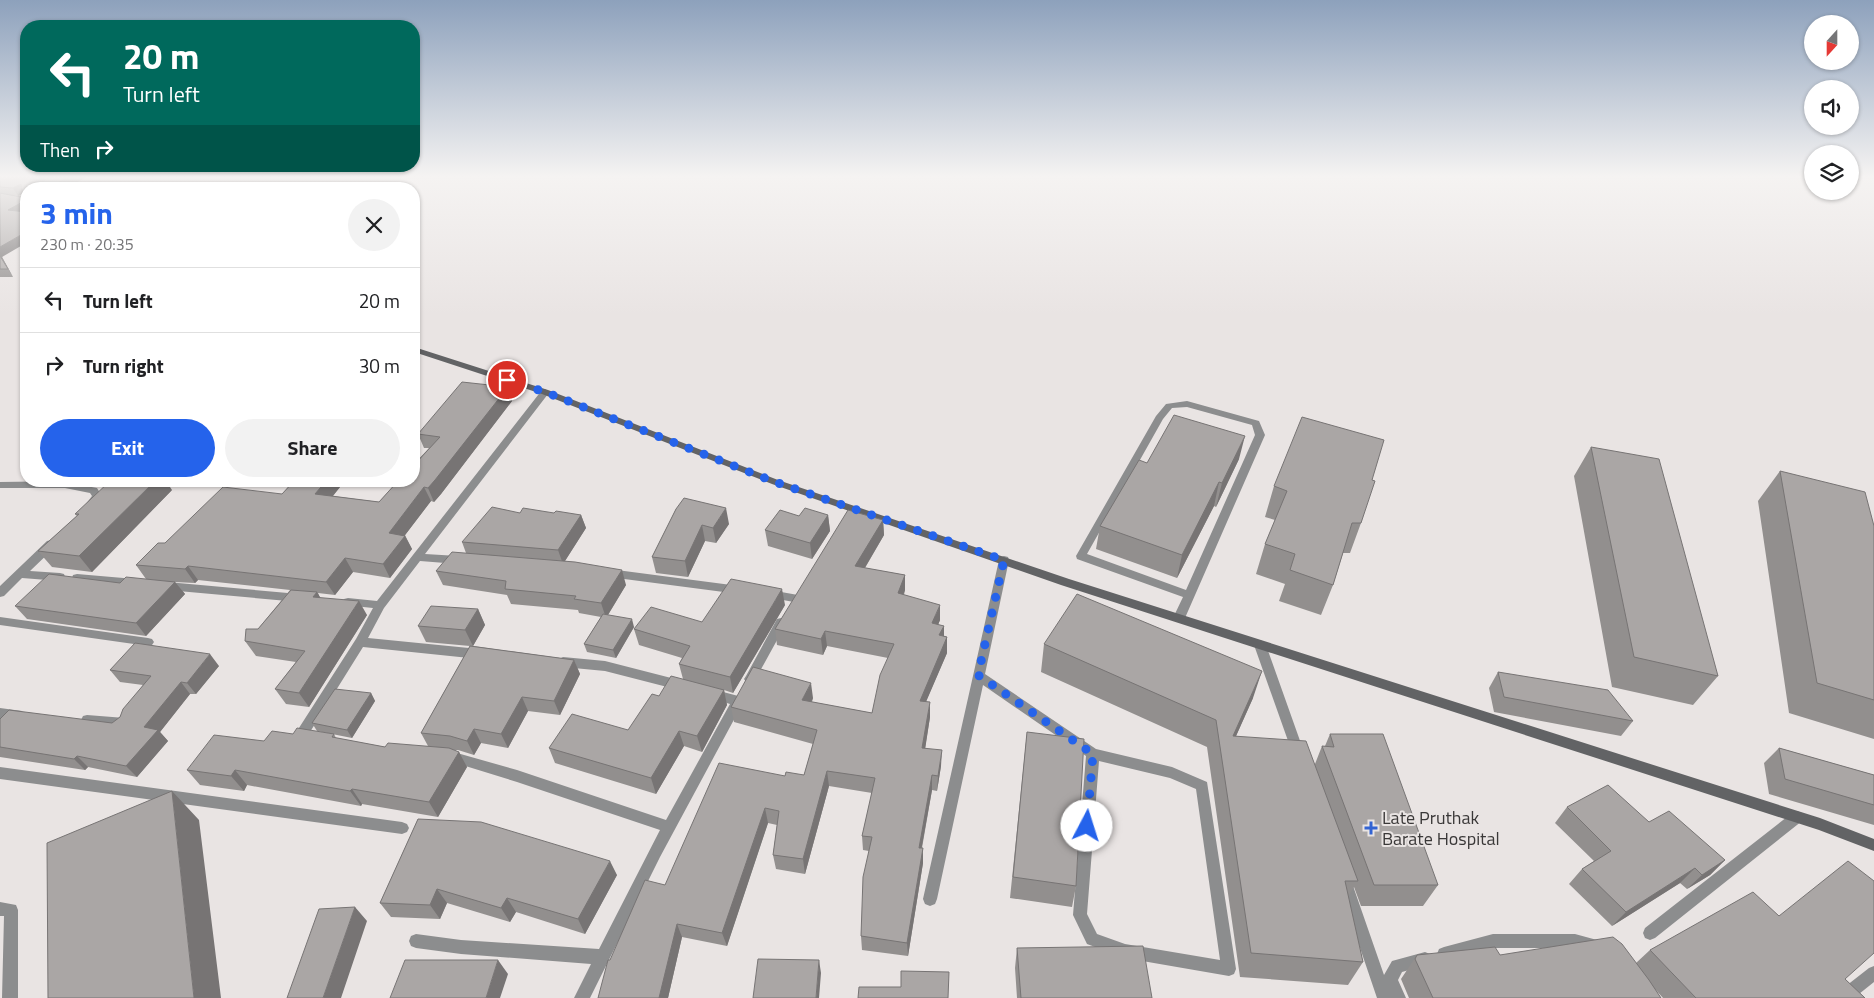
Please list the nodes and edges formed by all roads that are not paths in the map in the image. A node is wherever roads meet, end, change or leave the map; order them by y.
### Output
1 (420, 351) edge
2 (545, 392) junction
3 (20, 484) edge
4 (0, 485) edge
5 (81, 487) edge
6 (82, 515) edge
7 (61, 535) edge
8 (417, 557) junction
9 (1004, 560) junction
10 (466, 561) edge
11 (601, 573) edge
12 (19, 574) junction
13 (0, 593) edge
14 (1190, 594) junction
15 (307, 598) edge
16 (335, 601) edge
17 (380, 605) junction
18 (1179, 618) junction
19 (0, 621) edge
20 (148, 642) dead end
21 (360, 642) junction
22 (1260, 645) junction
23 (493, 656) edge
24 (549, 661) edge
25 (978, 675) junction
26 (738, 701) junction
27 (0, 713) edge
28 (29, 716) edge
29 (77, 719) edge
30 (126, 723) edge
31 (320, 739) edge
32 (1093, 754) junction
33 (440, 756) edge
34 (1303, 766) edge
35 (0, 773) edge
36 (1797, 817) junction
37 (670, 827) junction
38 (402, 828) dead end
39 (1874, 845) edge
40 (1339, 868) edge
41 (930, 899) dead end
42 (0, 910) edge
43 (1650, 933) dead end
44 (416, 941) dead end
45 (1603, 954) edge
46 (603, 957) junction
47 (1874, 973) edge
48 (10, 998) edge
49 (582, 998) edge
50 (1385, 998) edge
51 (1398, 998) edge
52 (1842, 998) edge

1 - 2 street
2 - 8 street
2 - 9 street
3 - 4 street
5 - 6 street
7 - 12 street
8 - 10 street
8 - 17 street
9 - 18 street
9 - 25 street
11 - 26 street
12 - 13 street
12 - 15 street
14 - 14 street
14 - 18 street
16 - 17 street
17 - 21 street
18 - 22 street
19 - 20 street
21 - 23 street
21 - 31 street
22 - 34 street
22 - 36 street
24 - 26 street
25 - 32 street
25 - 41 street
26 - 37 street
27 - 28 street
29 - 30 street
32 - 32 street
33 - 37 street
35 - 38 street
36 - 39 street
36 - 43 street
37 - 46 street
40 - 50 street
42 - 48 street
44 - 46 street
45 - 51 street
46 - 49 street
47 - 52 street

